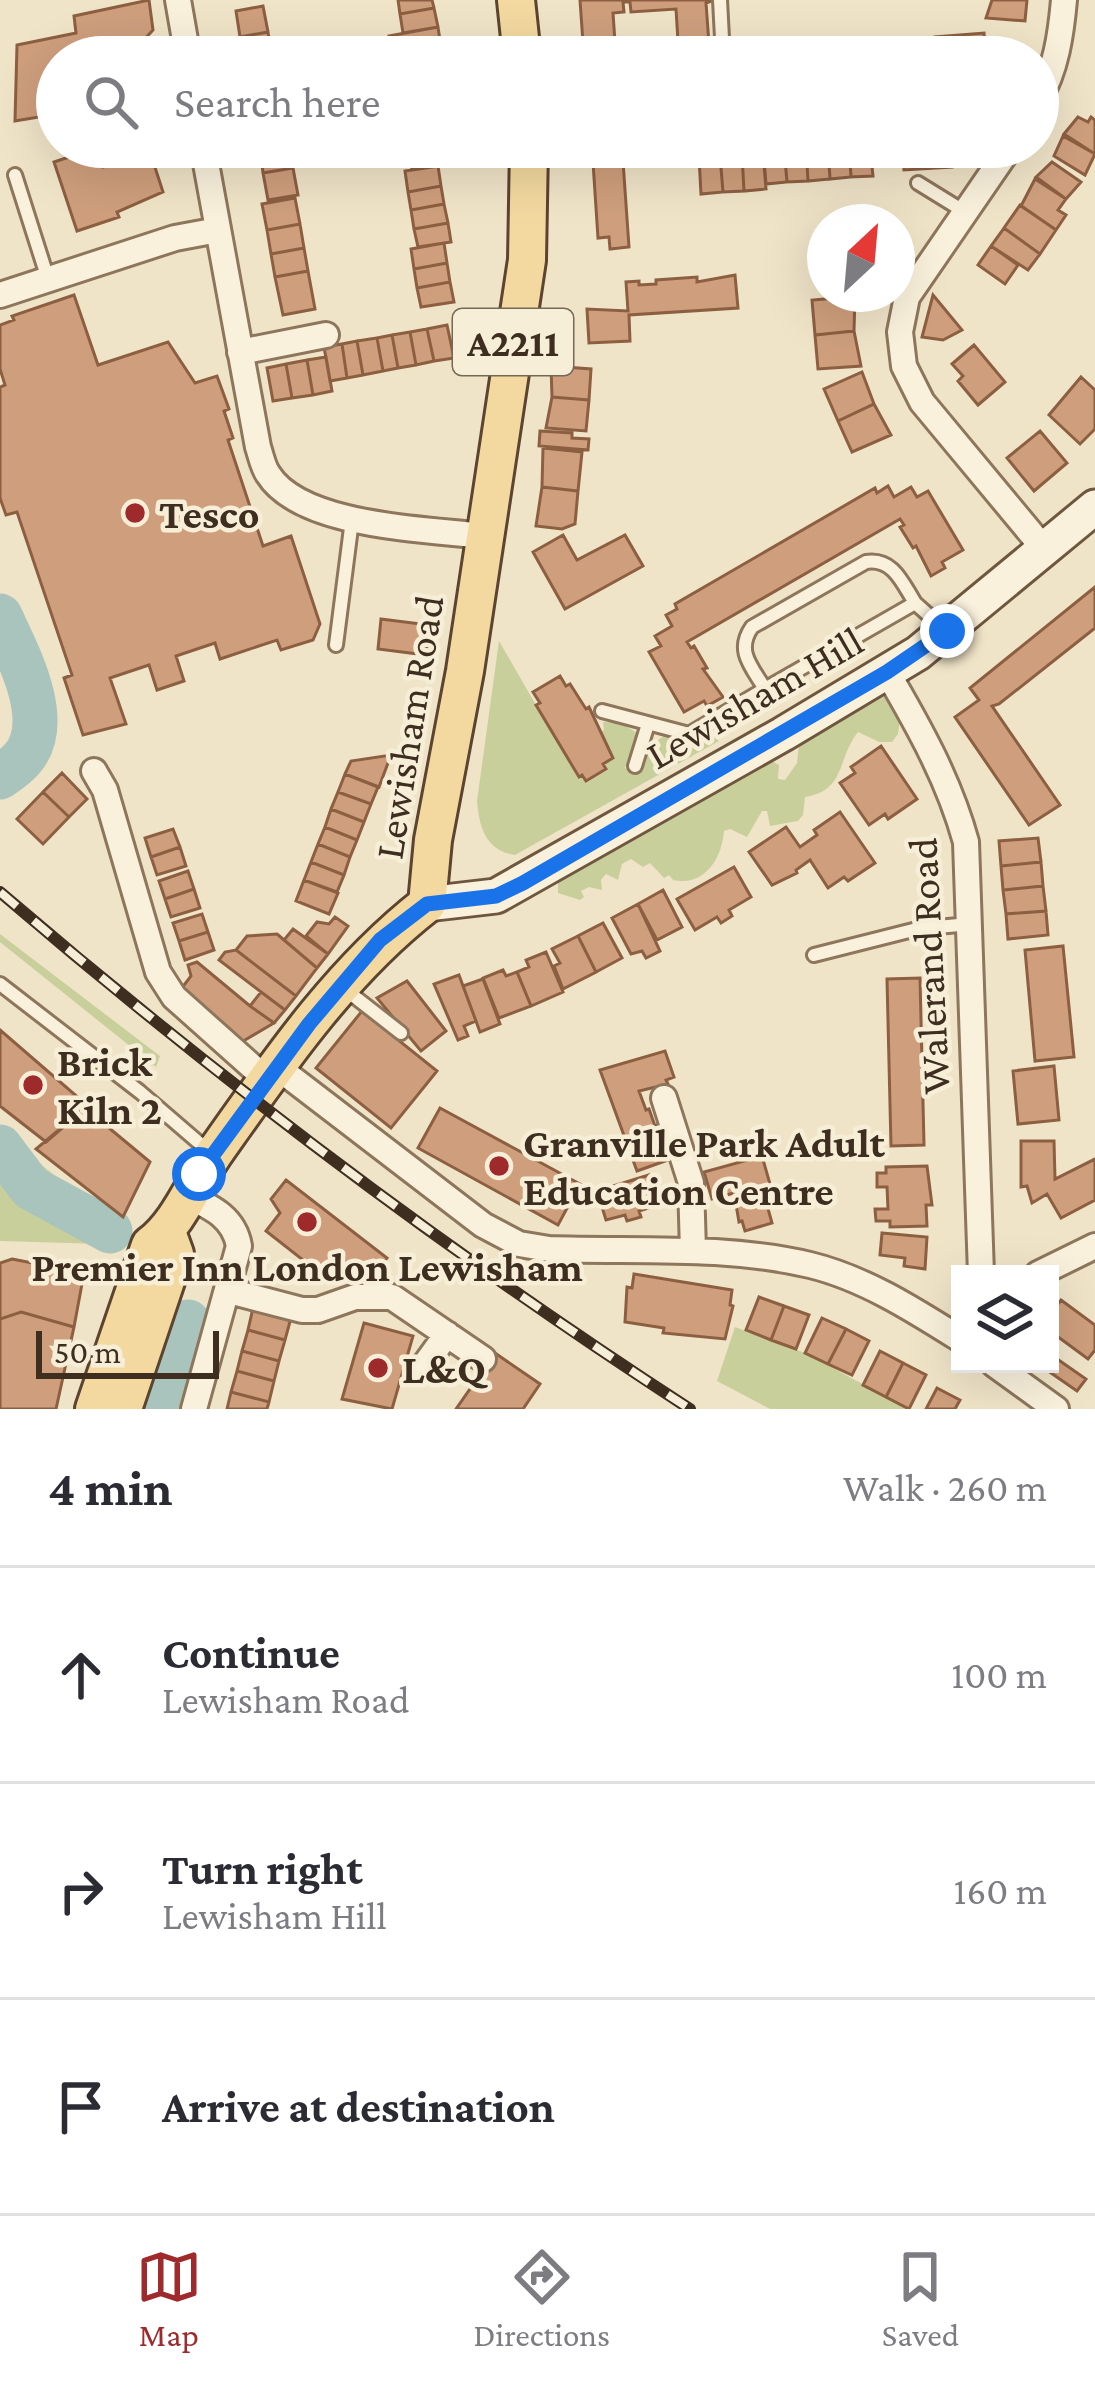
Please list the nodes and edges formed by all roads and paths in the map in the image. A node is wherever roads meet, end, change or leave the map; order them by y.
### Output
1 (178, 0) edge
2 (515, 0) edge
3 (720, 0) edge
4 (1064, 0) edge
5 (184, 36) edge
6 (519, 36) edge
7 (722, 36) edge
8 (1059, 40) edge
9 (207, 168) edge
10 (529, 168) edge
11 (995, 168) edge
12 (15, 175) dead end
13 (918, 183) dead end
14 (965, 212) junction
15 (218, 230) junction
16 (48, 279) junction
17 (0, 295) edge
18 (326, 335) dead end
19 (240, 352) junction
20 (1095, 507) edge
21 (352, 519) junction
22 (483, 536) junction
23 (1045, 550) junction
24 (915, 603) junction
25 (947, 631) junction
26 (335, 645) dead end
27 (887, 672) junction
28 (765, 689) junction
29 (602, 711) dead end
30 (648, 724) junction
31 (635, 766) dead end
32 (94, 771) dead end
33 (427, 904) junction
34 (971, 924) junction
35 (814, 955) dead end
36 (0, 984) edge
37 (340, 985) junction
38 (400, 1033) dead end
39 (272, 1074) junction
40 (664, 1098) dead end
41 (212, 1155) junction
42 (186, 1195) junction
43 (167, 1232) junction
44 (1095, 1246) edge
45 (693, 1251) junction
46 (981, 1265) edge
47 (1056, 1265) edge
48 (229, 1291) junction
49 (951, 1333) edge
50 (447, 1334) junction
51 (483, 1359) dead end
52 (421, 1370) dead end
53 (1006, 1373) edge
54 (94, 1409) edge
55 (123, 1409) edge
56 (194, 1409) edge
57 (1056, 1409) edge

1 - 5 street
2 - 6 main road
3 - 7 lane
4 - 8 street
9 - 15 street
10 - 22 main road, Lewisham Road / A2211
11 - 14 street
12 - 16 lane
13 - 14 lane
14 - 23 street
15 - 16 street
15 - 19 street
16 - 17 street
18 - 19 street
19 - 21 street
20 - 23 street, Lewisham Hill
21 - 22 street
21 - 26 lane
22 - 33 main road, Lewisham Road / A2211
23 - 25 street, Lewisham Hill
24 - 25 lane
24 - 28 lane
24 - 28 lane
25 - 27 street, Lewisham Hill
27 - 33 street, Lewisham Hill
27 - 34 street, Walerand Road
28 - 30 lane
29 - 30 lane
30 - 31 lane
32 - 39 street
33 - 37 main road, Lewisham Road
34 - 35 lane
34 - 46 street, Walerand Road
36 - 41 lane
37 - 38 lane
37 - 39 main road, Lewisham Road
39 - 41 main road, Lewisham Road
39 - 45 street
40 - 45 street
41 - 42 main road, Lewisham Road
42 - 43 main road, Lewisham Road
42 - 48 street
43 - 54 main road, Lewisham Road
43 - 55 main road, Lewisham Road
44 - 47 street
45 - 49 street
48 - 50 street
48 - 56 street
50 - 51 street
50 - 52 street
53 - 57 street

